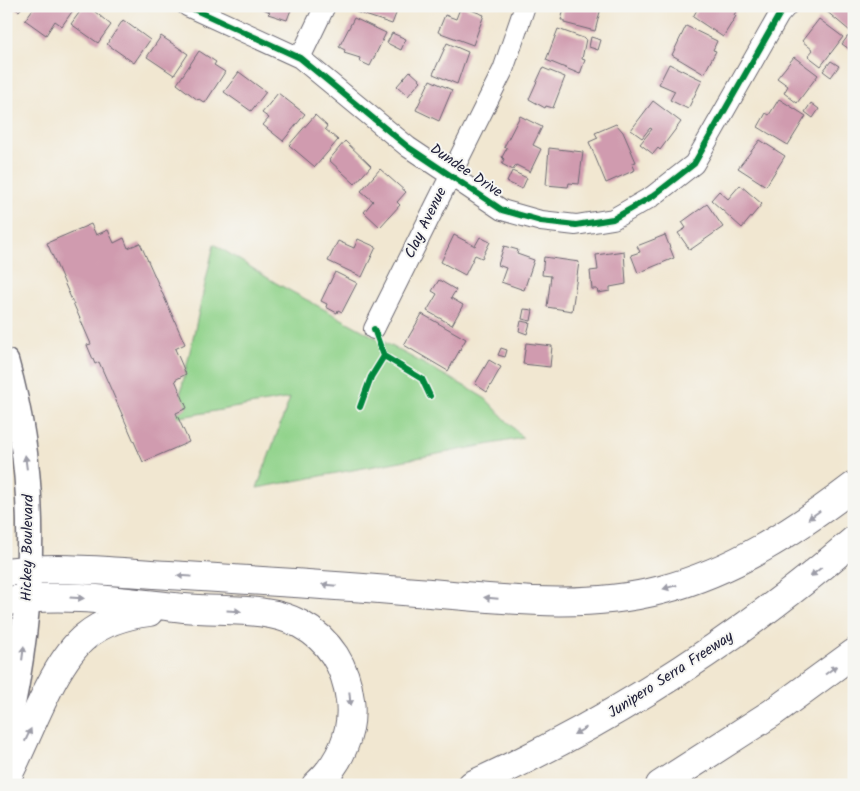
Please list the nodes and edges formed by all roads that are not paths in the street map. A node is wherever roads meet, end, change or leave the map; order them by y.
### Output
1 (187, 6) edge
2 (325, 6) edge
3 (525, 6) edge
4 (788, 6) edge
5 (300, 58) junction
6 (450, 174) junction
7 (374, 329) dead end
8 (6, 362) edge
9 (854, 486) edge
10 (854, 540) edge
11 (18, 571) edge
12 (17, 600) edge
13 (186, 608) junction
14 (854, 652) edge
15 (804, 690) junction
16 (6, 735) edge
17 (6, 779) edge
18 (316, 785) edge
19 (472, 785) edge
20 (660, 785) edge
21 (695, 785) edge

1 - 5 street, Dundee Drive
2 - 5 street
3 - 6 street, Clay Avenue
4 - 6 street, Dundee Drive
5 - 6 street, Dundee Drive
6 - 7 street, Clay Avenue
11 -> 8 main road, Hickey Boulevard
9 -> 11 highway
10 -> 19 highway, Junipero Serra Freeway
11 - 12 main road, Hickey Boulevard
12 -> 13 highway
16 -> 12 main road, Hickey Boulevard
17 -> 13 highway
13 -> 18 highway
15 -> 14 highway
15 - 20 highway
15 - 21 highway

